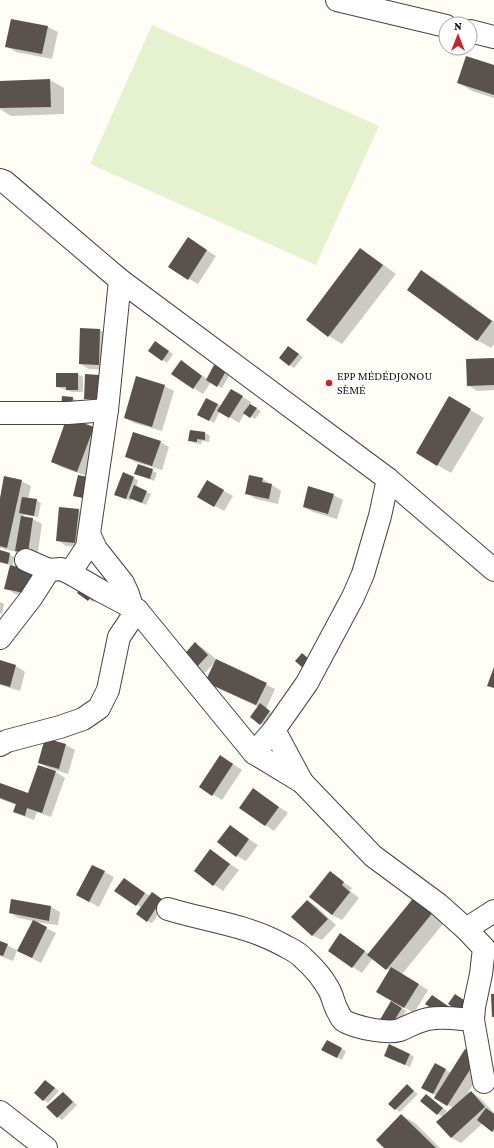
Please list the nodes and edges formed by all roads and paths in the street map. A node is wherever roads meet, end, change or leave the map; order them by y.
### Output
1 (337, 0) edge
2 (438, 24) edge
3 (478, 33) edge
4 (494, 37) edge
5 (0, 180) edge
6 (120, 280) junction
7 (107, 410) junction
8 (0, 413) edge
9 (388, 479) junction
10 (89, 534) junction
11 (26, 560) dead end
12 (494, 570) edge
13 (59, 571) junction
14 (135, 608) junction
15 (0, 638) edge
16 (274, 730) junction
17 (0, 745) edge
18 (254, 753) junction
19 (302, 782) junction
20 (168, 909) dead end
21 (494, 911) edge
22 (466, 929) junction
23 (489, 943) edge
24 (488, 977) edge
25 (473, 1020) junction
26 (484, 1082) dead end
27 (0, 1112) edge
28 (46, 1148) edge

1 - 2 street
3 - 4 street
5 - 6 street
6 - 7 street
6 - 9 street
7 - 8 street
7 - 10 street
9 - 12 street
9 - 16 street
10 - 13 street
10 - 14 street
11 - 13 street
13 - 14 street
13 - 15 street
14 - 17 street
14 - 18 street
16 - 18 street
16 - 19 street
18 - 19 street
19 - 22 street
20 - 25 street
21 - 22 street
22 - 23 street
23 - 24 street
24 - 25 street
25 - 26 street
27 - 28 street

